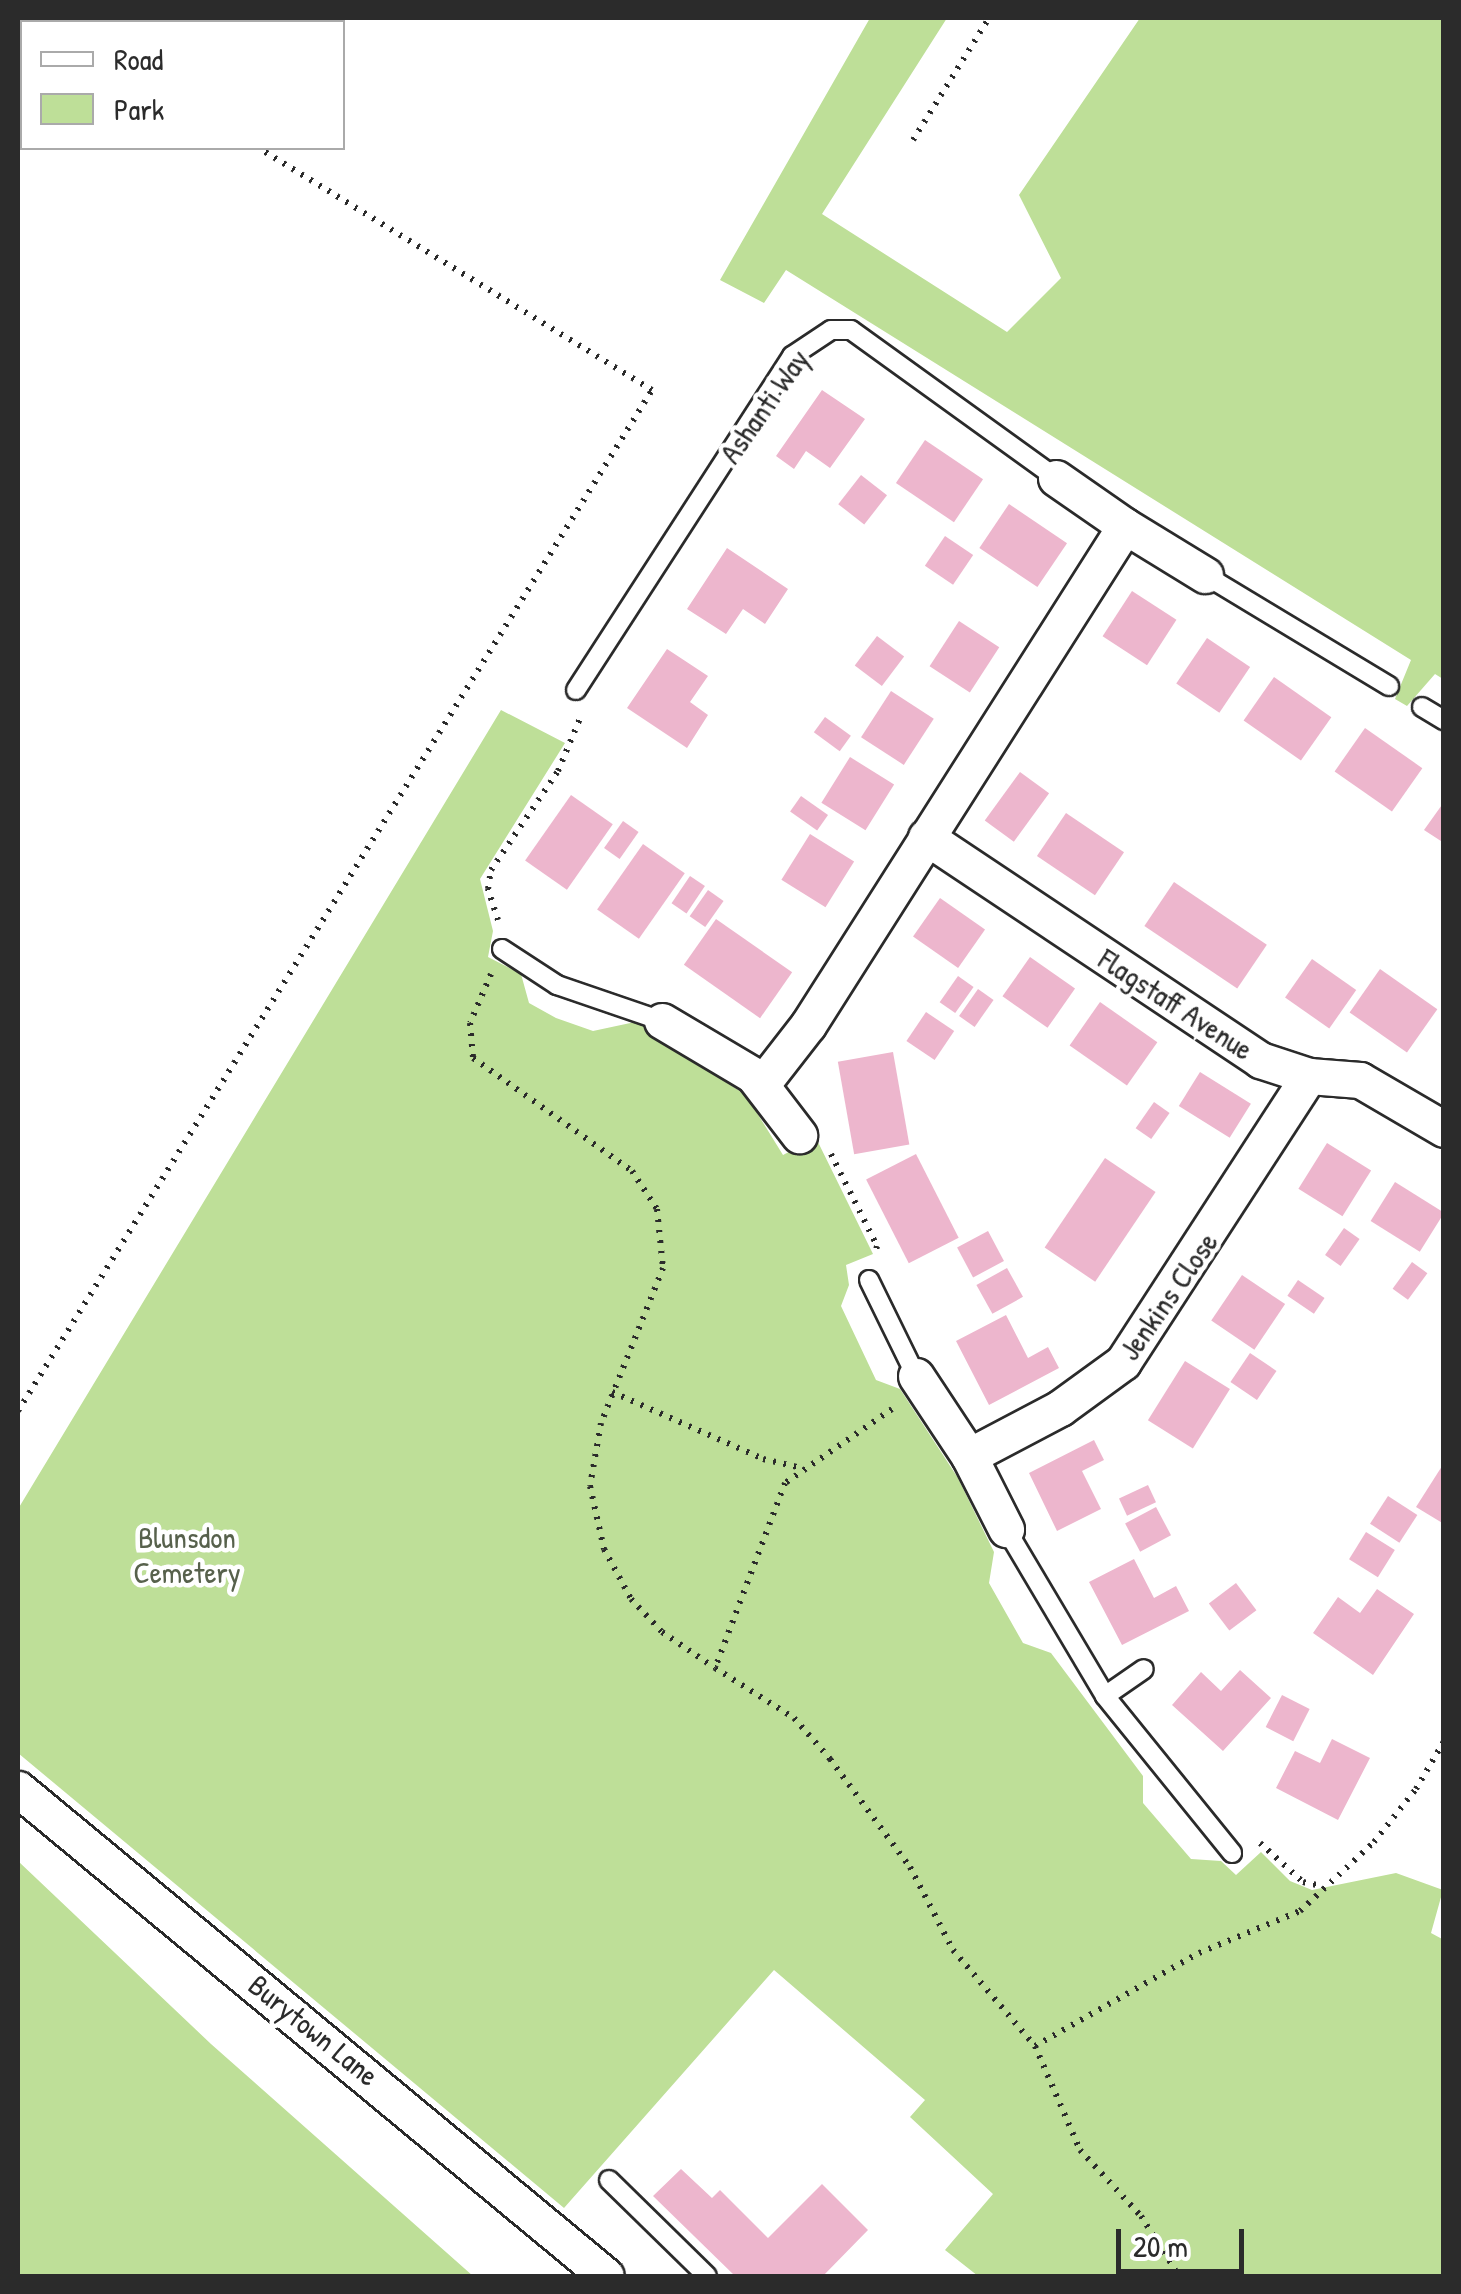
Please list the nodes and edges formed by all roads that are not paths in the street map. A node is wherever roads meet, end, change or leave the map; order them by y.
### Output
1 (1056, 478) joint
2 (1124, 526) junction
3 (1205, 575) joint
4 (1389, 686) dead end
5 (576, 690) road end
6 (1422, 707) dead end
7 (1444, 720) edge
8 (926, 836) junction
9 (499, 947) road end
10 (662, 1021) joint
11 (1309, 1076) junction
12 (762, 1084) junction
13 (1444, 1129) edge
14 (799, 1135) road end
15 (869, 1280) road end
16 (920, 1384) joint
17 (969, 1456) junction
18 (1006, 1528) joint
19 (1144, 1668) dead end
20 (1104, 1696) junction
21 (18, 1789) edge
22 (1232, 1853) road end
23 (609, 2180) dead end
24 (698, 2273) edge
25 (606, 2276) edge

1 - 2 street, Ashanti Way
1 - 5 lane, Ashanti Way
2 - 3 street, Ashanti Way
2 - 8 street
3 - 4 lane, Ashanti Way
6 - 7 lane
8 - 11 street, Flagstaff Avenue
8 - 12 street
9 - 10 lane
10 - 12 street
11 - 13 street, Flagstaff Avenue
11 - 17 street, Jenkins Close
12 - 14 street
15 - 16 lane
16 - 17 street
17 - 18 street
18 - 20 lane
19 - 20 lane
20 - 22 lane
21 - 25 street, Burytown Lane
23 - 24 lane

